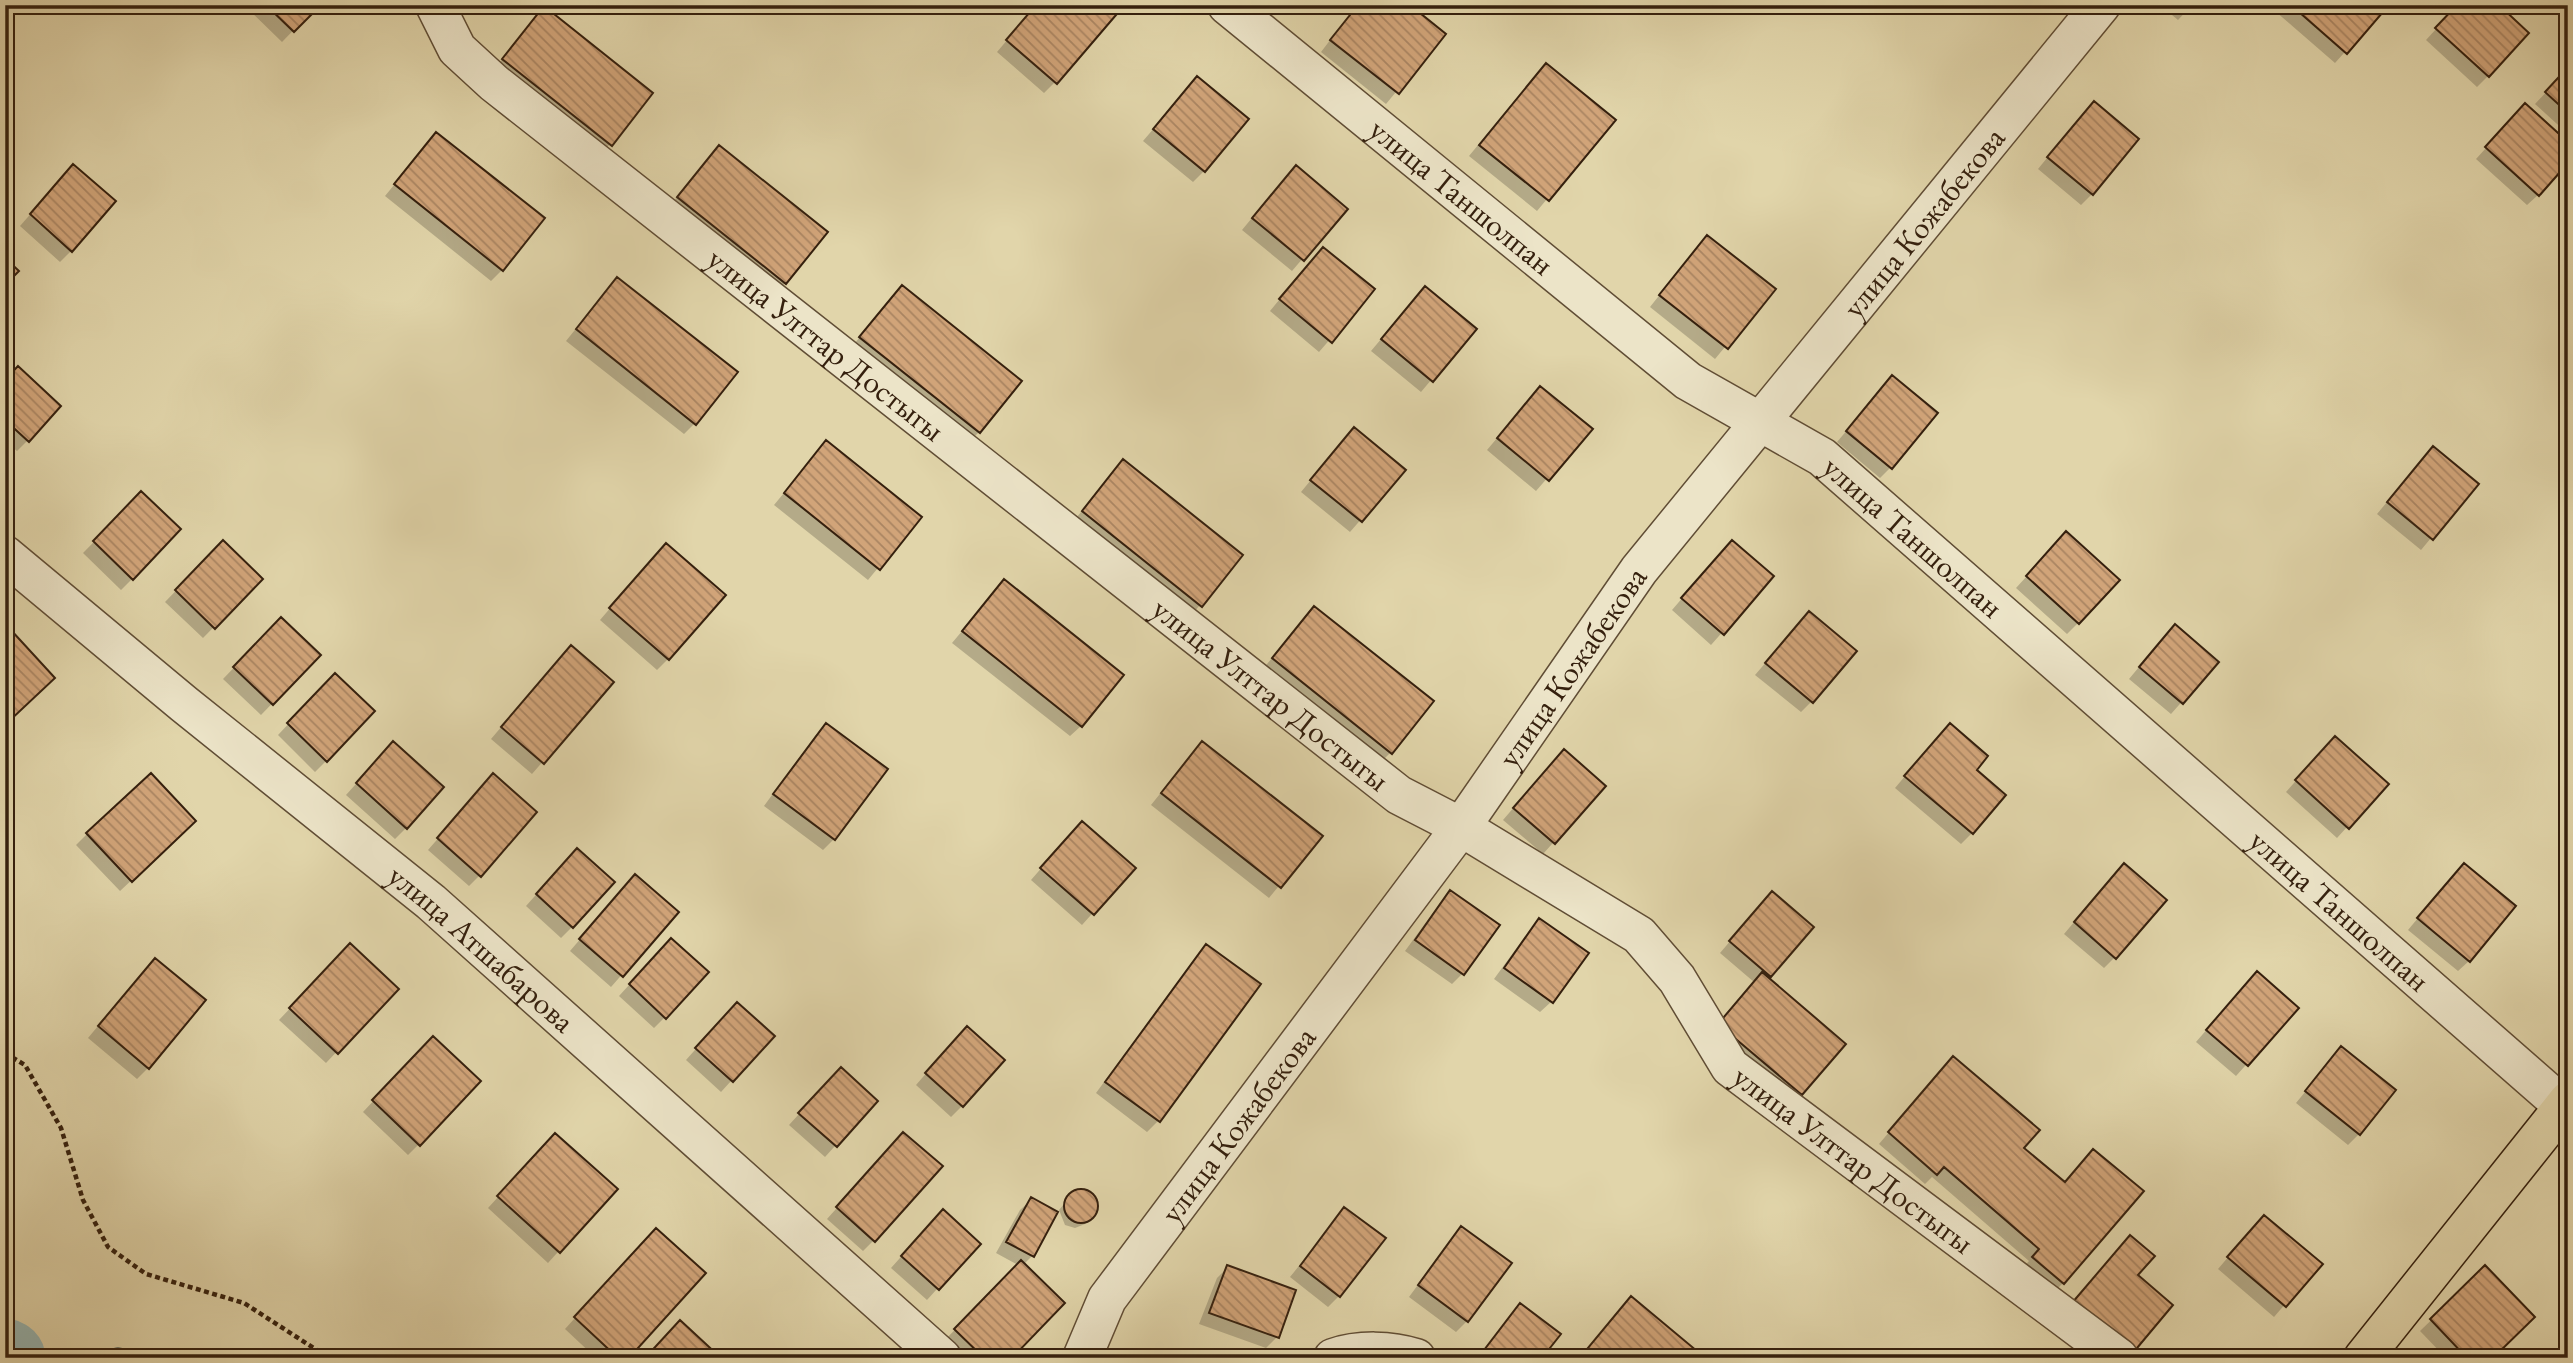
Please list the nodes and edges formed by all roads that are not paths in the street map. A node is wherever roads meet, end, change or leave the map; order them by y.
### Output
1 (435, 5) edge
2 (1227, 5) edge
3 (2101, 5) edge
4 (1762, 422) junction
5 (5, 555) edge
6 (1461, 827) junction
7 (2566, 1106) edge
8 (942, 1358) edge
9 (1082, 1358) edge
10 (1333, 1358) edge
11 (1416, 1358) edge
12 (2119, 1358) edge
13 (2363, 1358) edge

1 - 6 street, улица Улттар Достыгы
2 - 4 street, улица Таншолпан
3 - 4 street, улица Кожабекова
4 - 6 street, улица Кожабекова
4 - 7 street, улица Таншолпан
5 - 8 street, улица Атшабарова
6 - 9 street, улица Кожабекова
6 - 12 street, улица Улттар Достыгы
7 - 13 main road
10 - 11 street

